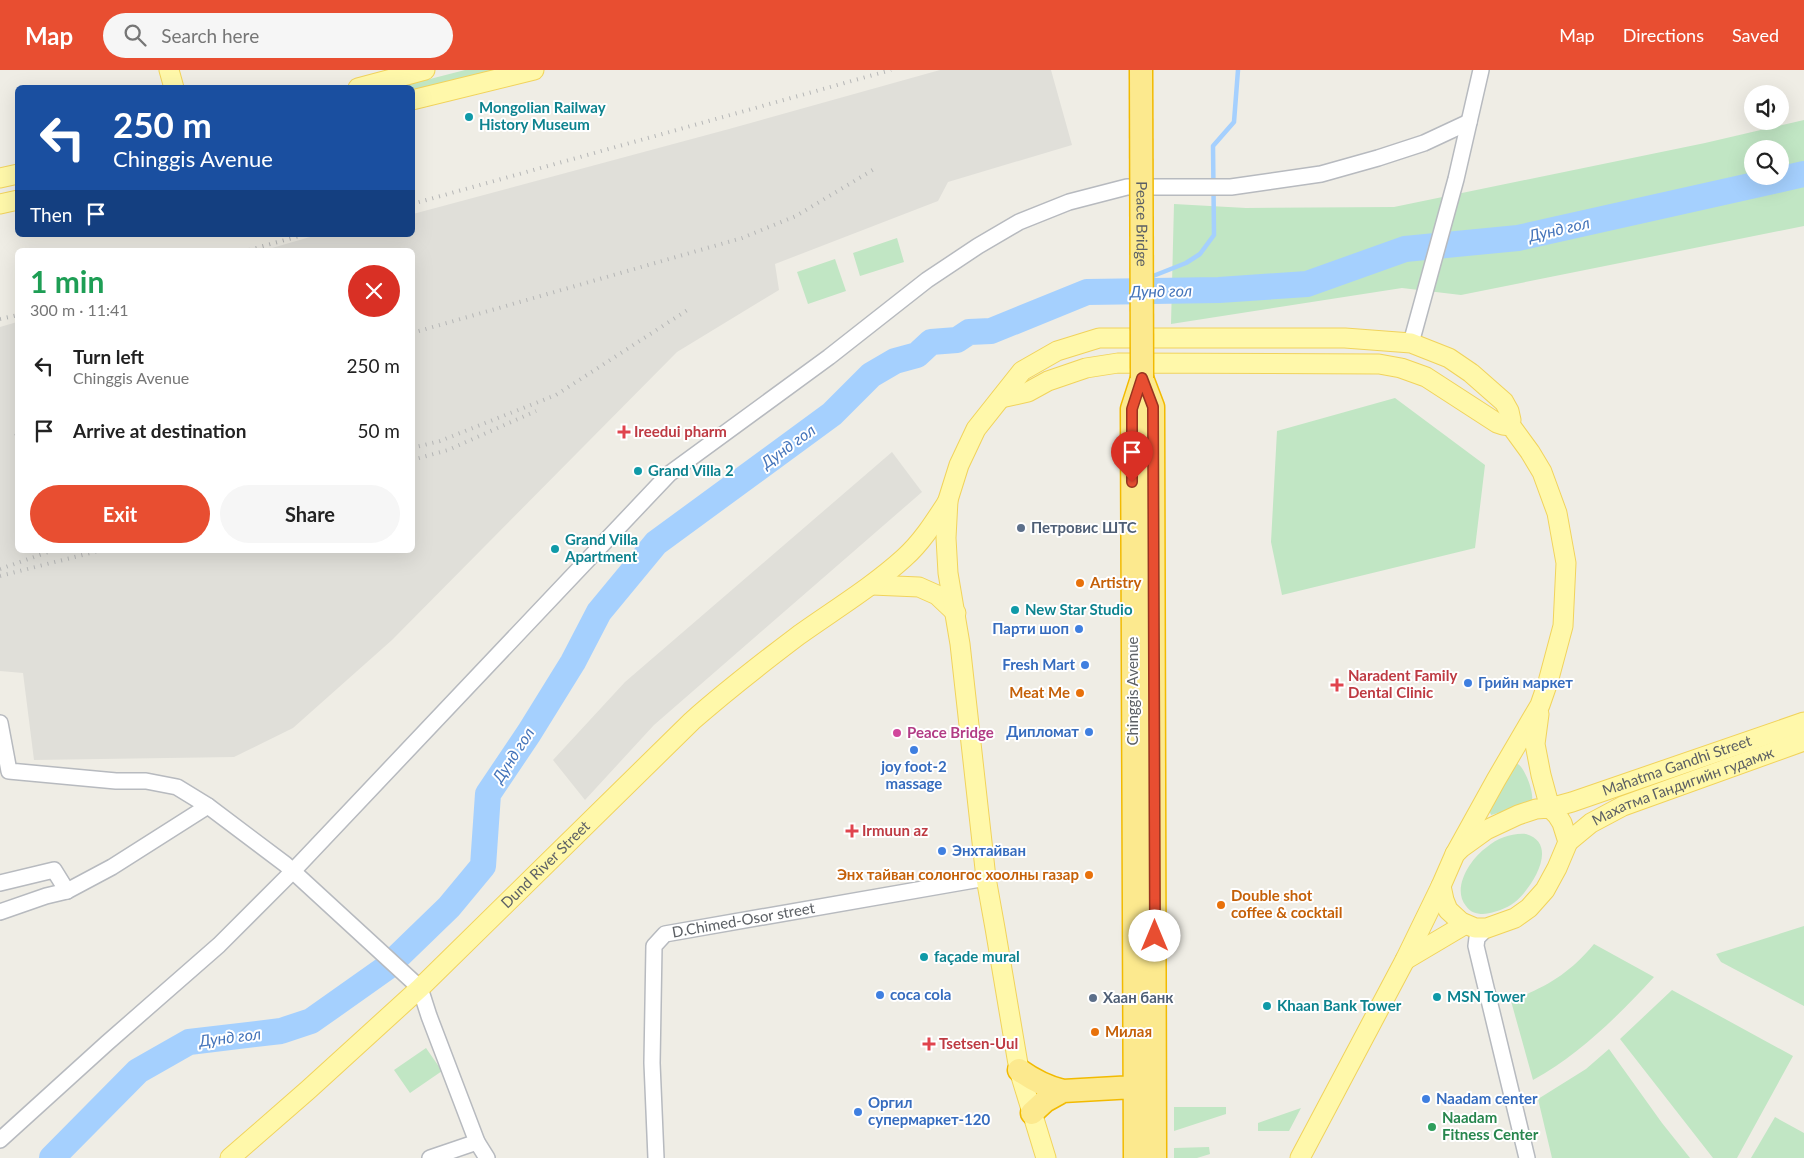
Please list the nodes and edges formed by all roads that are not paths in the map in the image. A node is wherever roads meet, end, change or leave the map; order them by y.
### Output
1 (169, 70) edge
2 (425, 70) edge
3 (534, 70) edge
4 (1141, 70) edge
5 (1481, 70) edge
6 (173, 85) edge
7 (369, 85) edge
8 (415, 99) edge
9 (1469, 122) junction
10 (15, 175) edge
11 (0, 178) edge
12 (15, 201) edge
13 (0, 204) edge
14 (1411, 343) junction
15 (1142, 378) junction
16 (1001, 398) junction
17 (1509, 424) junction
18 (948, 500) junction
19 (872, 585) junction
20 (956, 613) junction
21 (1540, 705) junction
22 (1804, 722) edge
23 (0, 723) edge
24 (1804, 741) edge
25 (208, 806) junction
26 (1550, 808) junction
27 (1568, 842) junction
28 (1455, 854) junction
29 (293, 871) junction
30 (986, 878) junction
31 (0, 884) edge
32 (1441, 886) junction
33 (68, 891) junction
34 (0, 912) edge
35 (1464, 924) junction
36 (1486, 928) junction
37 (1405, 960) junction
38 (420, 988) junction
39 (1019, 1070) junction
40 (1134, 1087) junction
41 (1063, 1091) junction
42 (1032, 1114) junction
43 (0, 1140) edge
44 (477, 1142) junction
45 (230, 1158) edge
46 (430, 1158) edge
47 (487, 1158) edge
48 (656, 1158) edge
49 (1046, 1158) edge
50 (1135, 1158) edge
51 (1156, 1158) edge
52 (1300, 1158) edge
53 (1527, 1158) edge

1 - 6 main road
2 - 7 main road
3 - 8 main road
4 - 15 highway, Peace Bridge, bridge
5 - 9 street
9 - 14 street
9 - 29 street
10 - 11 main road
12 - 13 main road
14 - 16 main road
14 - 17 main road
15 - 40 highway, Chinggis Avenue
15 - 51 highway, Chinggis Avenue
16 - 17 main road
16 - 18 main road
17 - 21 main road
18 - 19 main road, Dund River Street
18 - 20 main road
19 - 20 main road
19 - 38 main road, Dund River Street
20 - 30 main road
21 - 26 main road
21 - 28 main road
22 - 26 main road, Mahatma Gandhi Street
23 - 25 street
24 - 27 main road, Махатма Гандигийн гудамж
25 - 29 street
25 - 33 street
26 - 27 main road
26 - 28 main road
27 - 36 main road
28 - 32 main road
29 - 38 street
29 - 43 street
30 - 39 main road
30 - 48 street, D.Chimed-Osor street
31 - 33 street
32 - 35 main road
32 - 37 main road
33 - 34 street
35 - 36 main road
35 - 37 main road
36 - 53 street
37 - 52 main road
38 - 44 street
38 - 45 main road, Dund River Street
39 - 41 highway
39 - 42 main road
40 - 41 highway
40 - 50 highway, Chinggis Avenue
41 - 42 highway
42 - 49 main road
44 - 46 street
44 - 47 street

